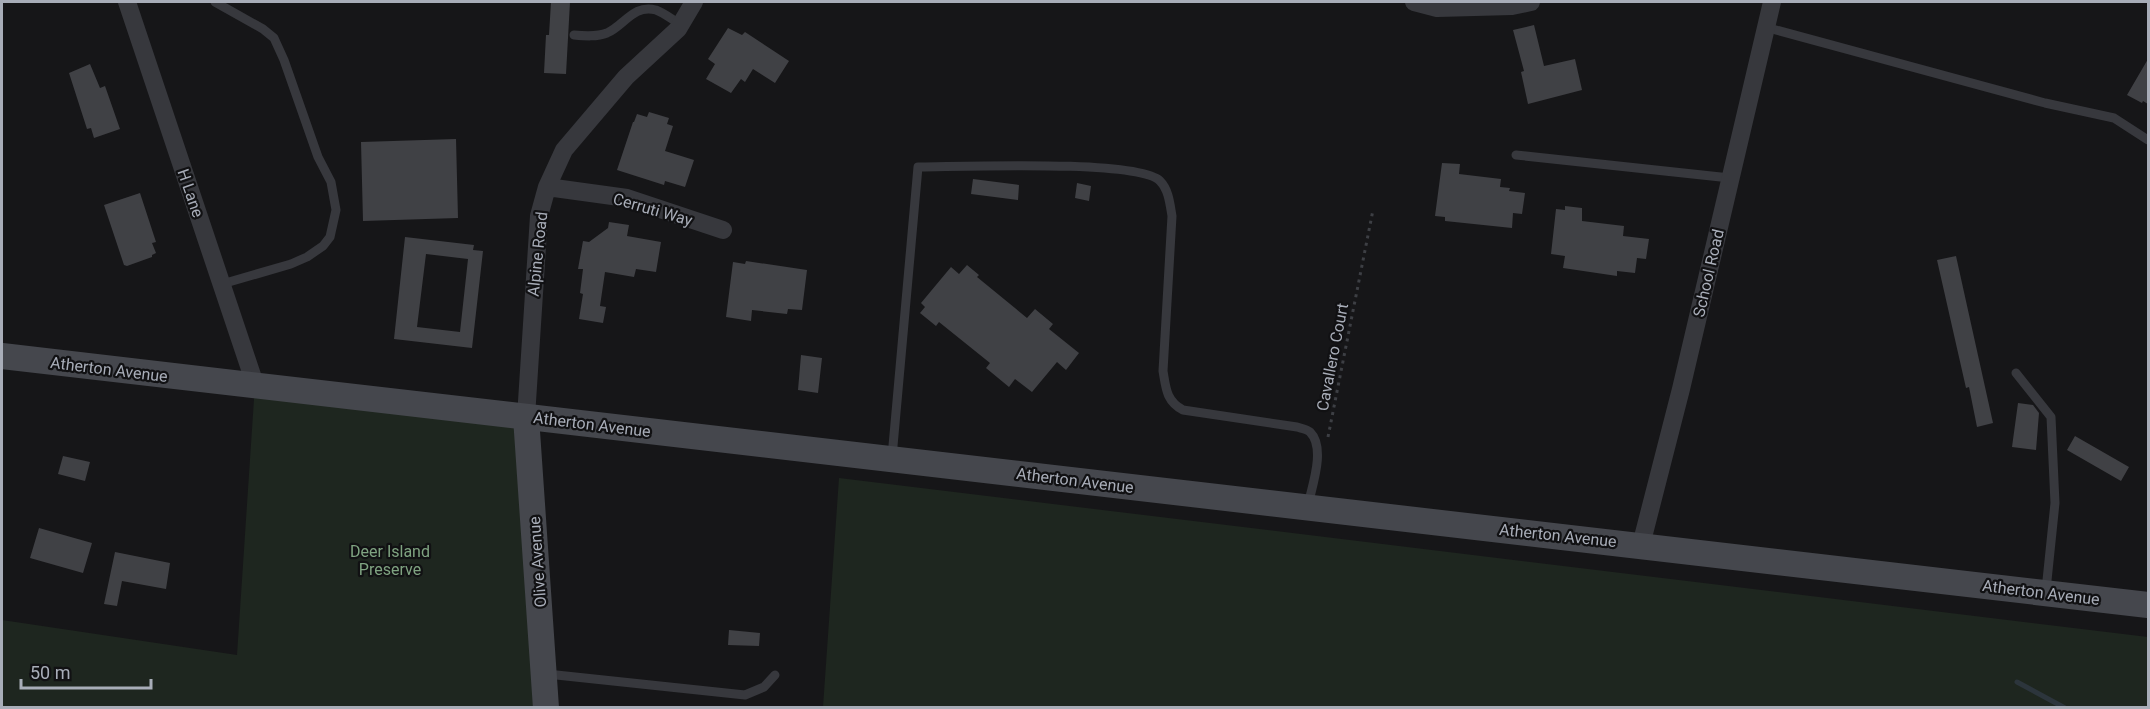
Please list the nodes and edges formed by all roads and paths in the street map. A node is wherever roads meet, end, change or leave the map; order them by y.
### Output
1 (130, 2) edge
2 (215, 2) edge
3 (694, 2) edge
4 (1414, 2) edge
5 (1531, 2) edge
6 (1772, 2) edge
7 (680, 24) junction
8 (1765, 27) junction
9 (574, 35) dead end
10 (2148, 140) edge
11 (1516, 155) dead end
12 (1730, 178) junction
13 (547, 188) junction
14 (1373, 210) dead end
15 (723, 230) dead end
16 (222, 284) junction
17 (2, 356) edge
18 (2016, 373) dead end
19 (255, 384) junction
20 (526, 417) junction
21 (1328, 439) dead end
22 (892, 459) junction
23 (1308, 507) junction
24 (1641, 545) junction
25 (2045, 593) junction
26 (2148, 605) edge
27 (544, 674) junction
28 (775, 675) dead end
29 (546, 708) edge

1 - 16 street, H Lane
2 - 16 lane
3 - 7 street, Alpine Road
4 - 5 street
6 - 8 street, School Road
7 - 9 lane
7 - 13 street, Alpine Road
8 - 10 lane
8 - 12 street, School Road
11 - 12 lane
12 - 24 street, School Road
13 - 15 street, Cerruti Way
13 - 20 street, Alpine Road
14 - 21 path, Cavallero Court
16 - 19 street, H Lane
17 - 19 main road, Atherton Avenue
18 - 25 lane
19 - 20 main road, Atherton Avenue
20 - 22 main road, Atherton Avenue
20 - 27 main road, Olive Avenue
22 - 23 main road, Atherton Avenue
22 - 23 lane
23 - 24 main road, Atherton Avenue
24 - 25 main road, Atherton Avenue
25 - 26 main road, Atherton Avenue
27 - 28 lane
27 - 29 main road, Olive Avenue

